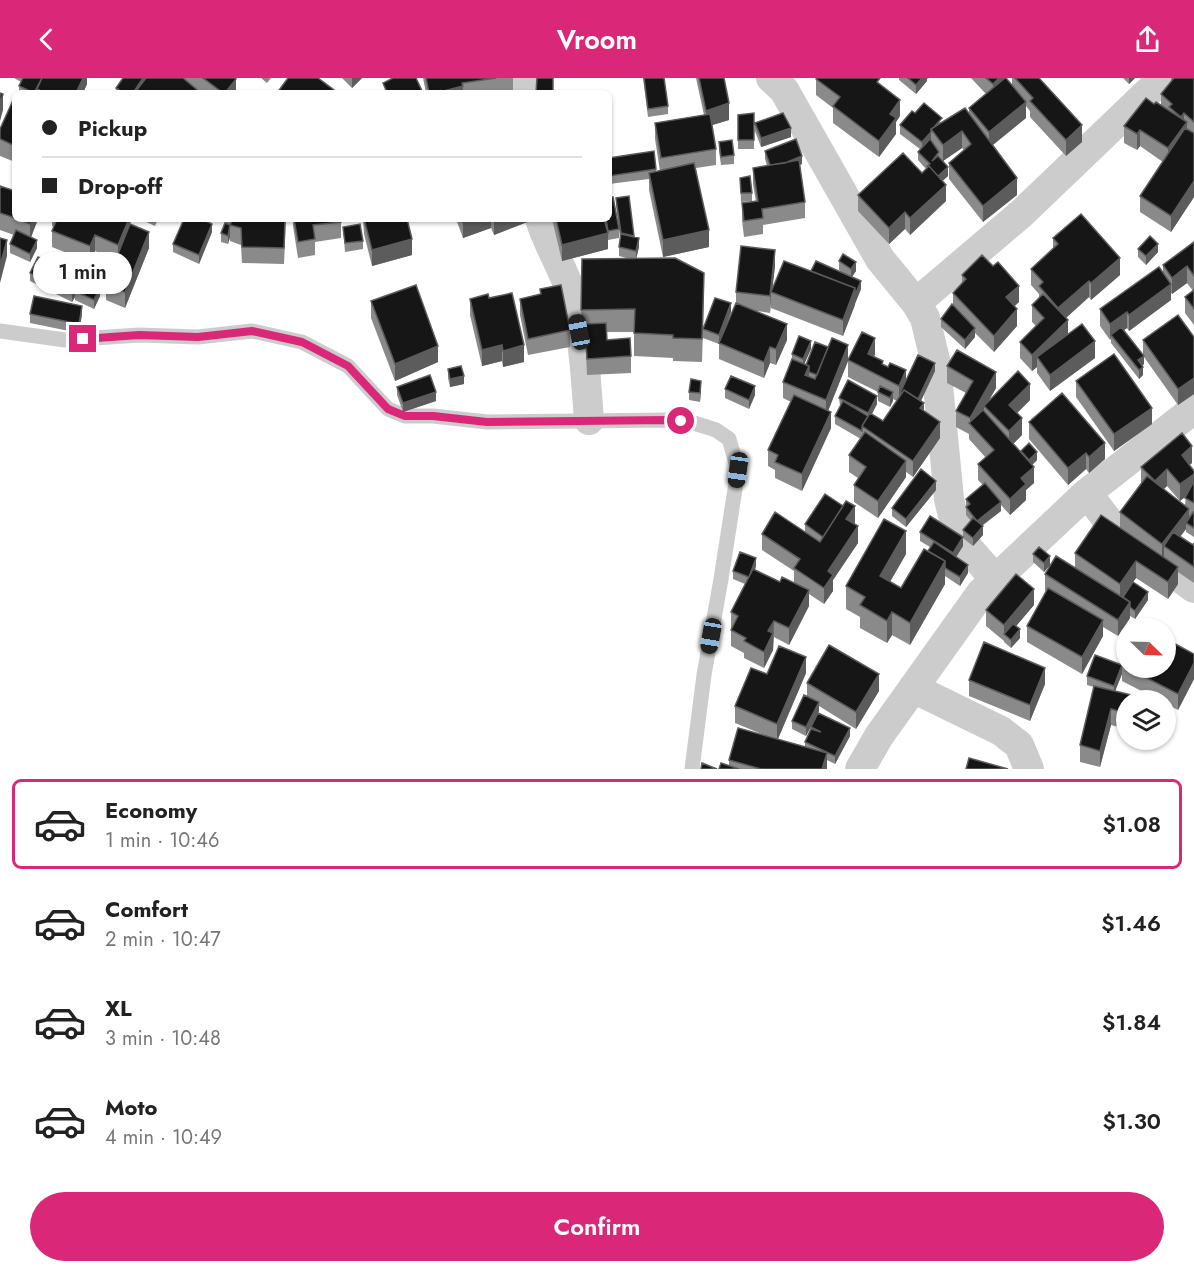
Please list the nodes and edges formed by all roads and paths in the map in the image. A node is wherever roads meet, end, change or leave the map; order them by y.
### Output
1 (1163, 78) edge
2 (783, 82) edge
3 (541, 222) edge
4 (916, 303) junction
5 (0, 331) edge
6 (1194, 409) edge
7 (590, 420) junction
8 (1087, 493) junction
9 (995, 579) junction
10 (1194, 588) edge
11 (913, 688) junction
12 (692, 769) edge
13 (860, 769) edge
14 (1029, 769) edge

1 - 4 street
2 - 4 street
3 - 7 street
4 - 9 street
5 - 7 lane
6 - 8 street
7 - 12 lane
8 - 9 street
8 - 10 street
9 - 11 street
11 - 13 street
11 - 14 street

